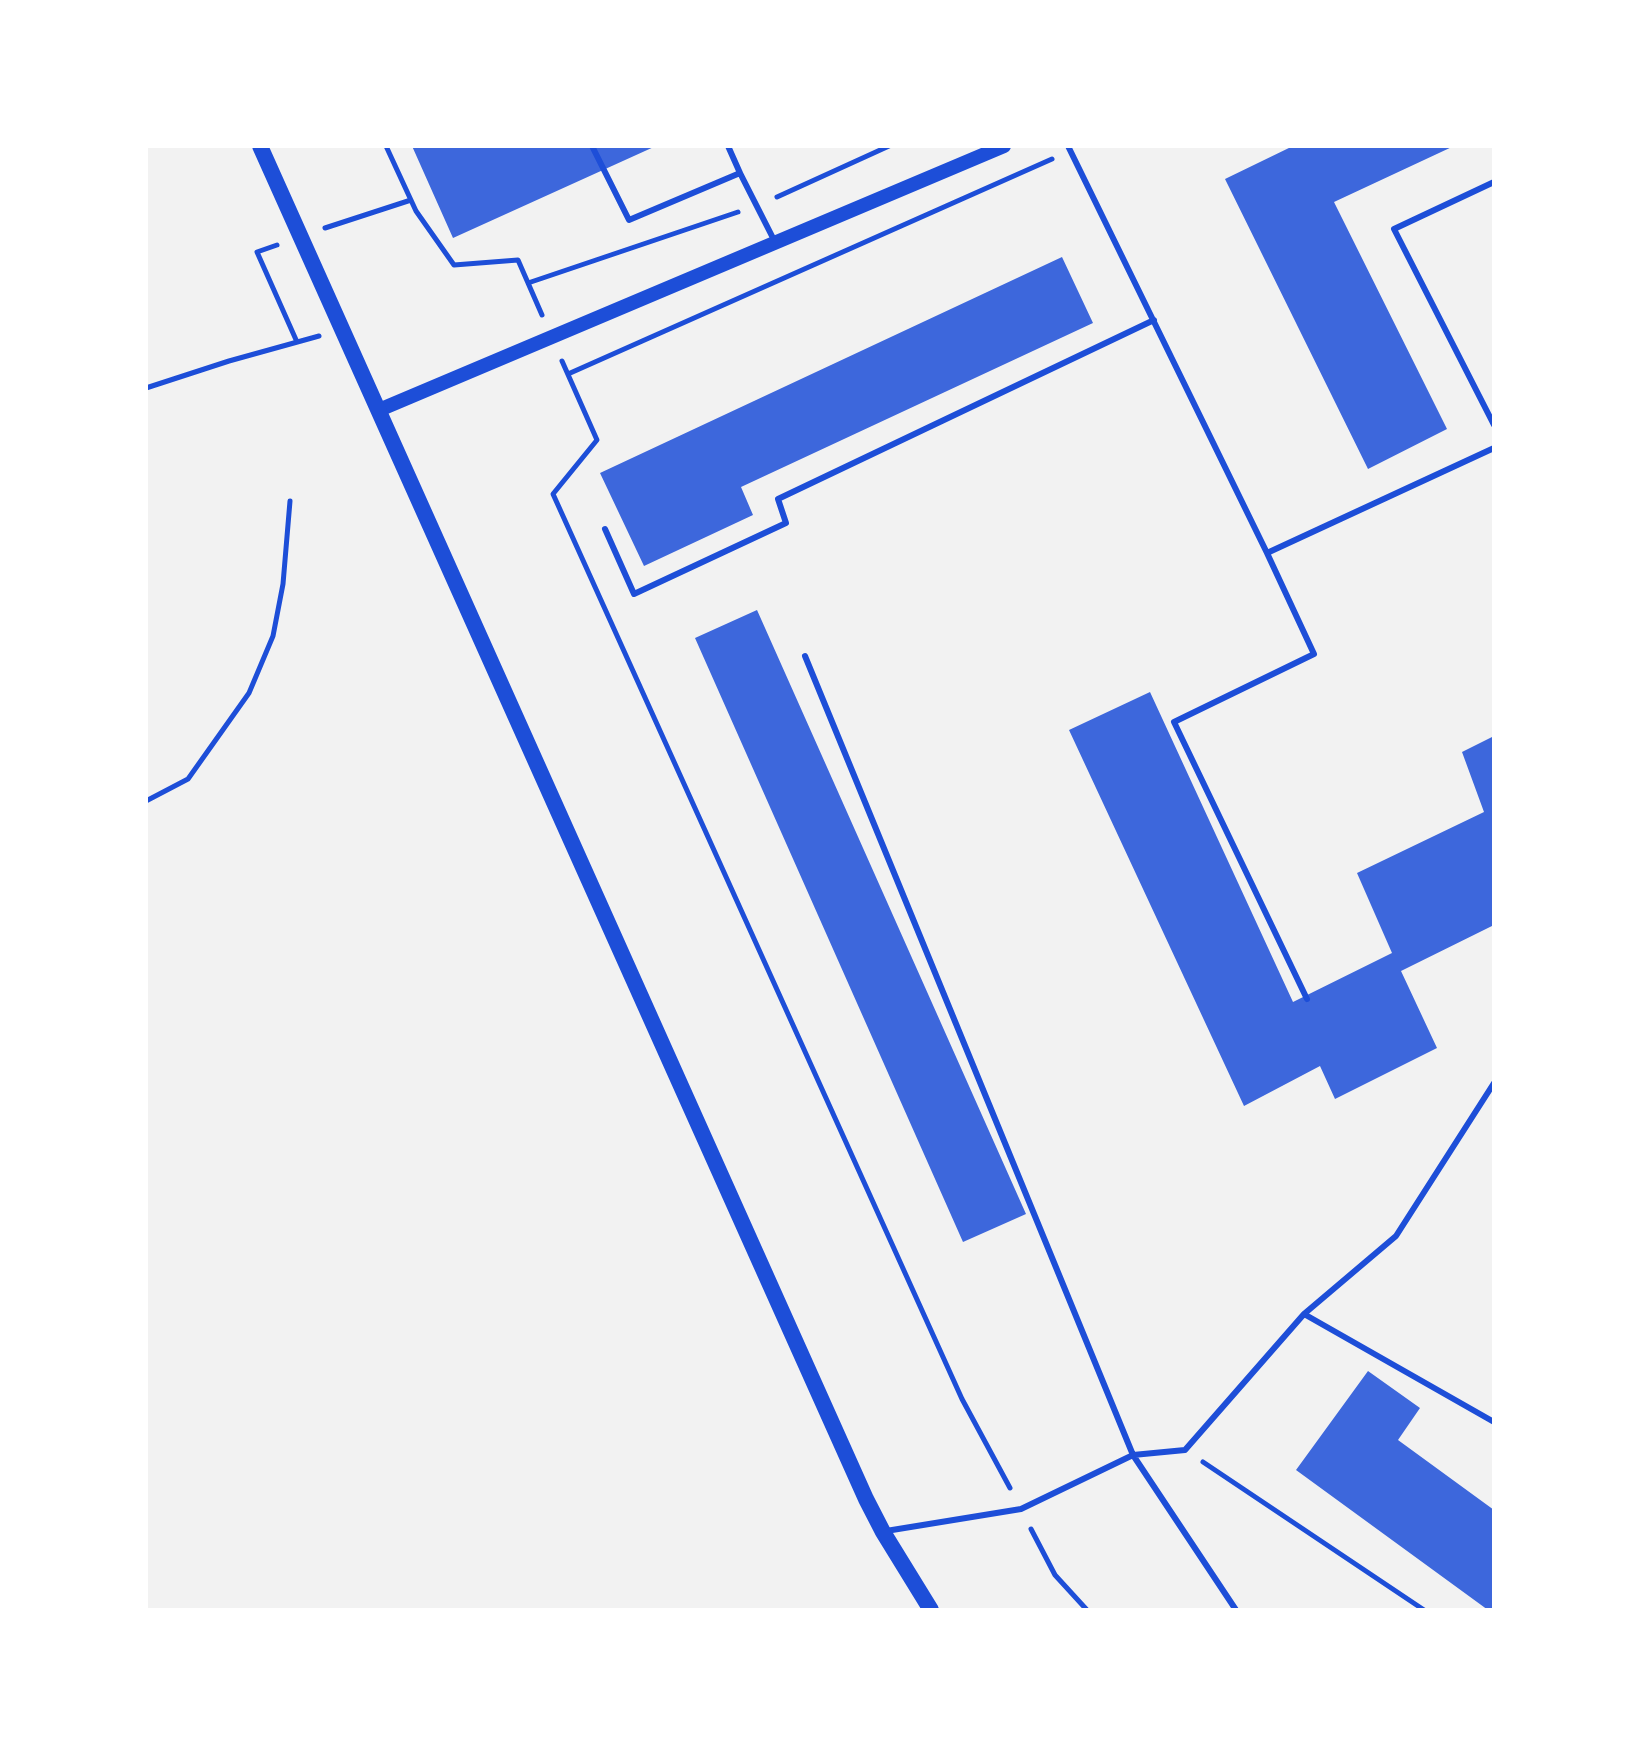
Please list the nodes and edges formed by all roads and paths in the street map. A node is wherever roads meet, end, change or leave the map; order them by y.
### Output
1 (260, 146) edge
2 (386, 146) edge
3 (592, 146) edge
4 (728, 146) edge
5 (889, 146) edge
6 (1004, 146) edge
7 (1069, 148) edge
8 (740, 173) junction
9 (1494, 182) edge
10 (756, 206) junction
11 (775, 242) junction
12 (518, 260) dead end
13 (528, 283) dead end
14 (1154, 320) junction
15 (342, 328) junction
16 (568, 374) dead end
17 (146, 388) edge
18 (379, 410) junction
19 (1494, 425) edge
20 (597, 440) dead end
21 (1494, 448) edge
22 (290, 501) dead end
23 (605, 529) dead end
24 (1267, 553) junction
25 (805, 656) dead end
26 (146, 801) edge
27 (1307, 999) dead end
28 (1494, 1083) edge
29 (1304, 1314) junction
30 (1494, 1422) edge
31 (1185, 1450) junction
32 (1133, 1455) junction
33 (1021, 1509) junction
34 (883, 1532) junction
35 (931, 1610) edge
36 (1087, 1610) edge
37 (1236, 1610) edge
38 (1424, 1610) edge

1 - 15 main road
2 - 12 path
3 - 8 lane
4 - 8 lane
5 - 10 path
6 - 11 street
7 - 14 lane
7 - 16 path
8 - 10 lane
9 - 19 lane
10 - 11 lane
10 - 13 path
11 - 18 street
14 - 23 lane
14 - 24 lane
15 - 17 path
15 - 18 main road
18 - 34 main road
20 - 33 path
21 - 24 lane
22 - 26 path
24 - 27 lane
25 - 32 lane
28 - 29 lane
29 - 30 lane
29 - 31 lane
31 - 32 lane
31 - 38 path
32 - 33 lane
32 - 37 lane
33 - 34 lane
33 - 36 path
34 - 35 main road

